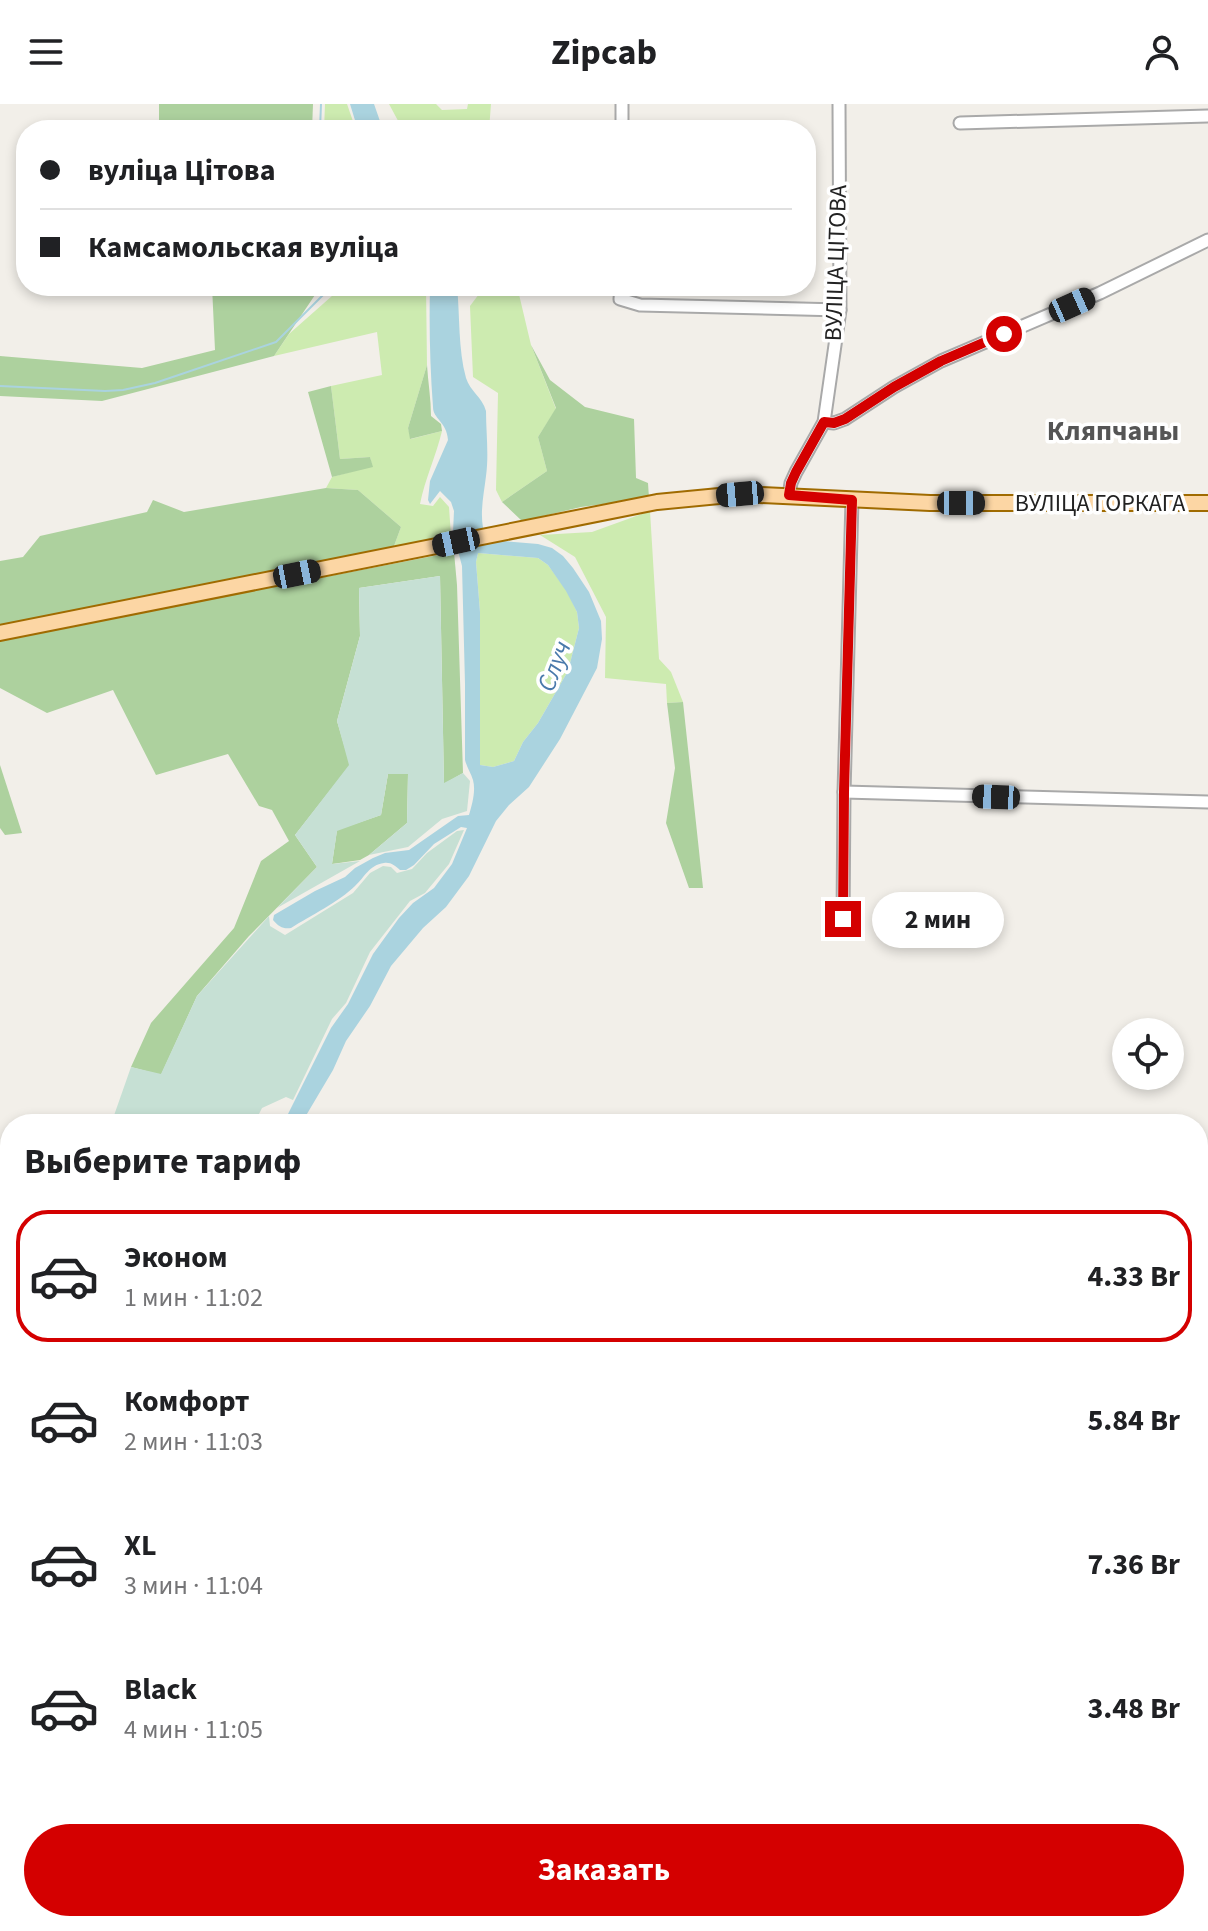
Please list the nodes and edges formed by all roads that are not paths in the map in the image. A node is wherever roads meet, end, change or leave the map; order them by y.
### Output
1 (839, 104) edge
2 (1208, 116) edge
3 (960, 123) dead end
4 (1208, 240) edge
5 (620, 296) edge
6 (840, 310) junction
7 (824, 422) junction
8 (789, 495) junction
9 (852, 500) junction
10 (1208, 503) edge
11 (0, 633) edge
12 (844, 792) junction
13 (1208, 802) edge
14 (843, 919) dead end

1 - 6 street, ВУЛІЦА ЦІТОВА
2 - 3 street
4 - 7 street
5 - 6 street
6 - 7 street, ВУЛІЦА ЦІТОВА
7 - 8 street, ВУЛІЦА ЦІТОВА
8 - 9 main road, ВУЛІЦА ГОРКАГА
8 - 11 main road, ВУЛІЦА ГОРКАГА
9 - 10 main road, ВУЛІЦА ГОРКАГА
9 - 12 street
12 - 13 street
12 - 14 street

